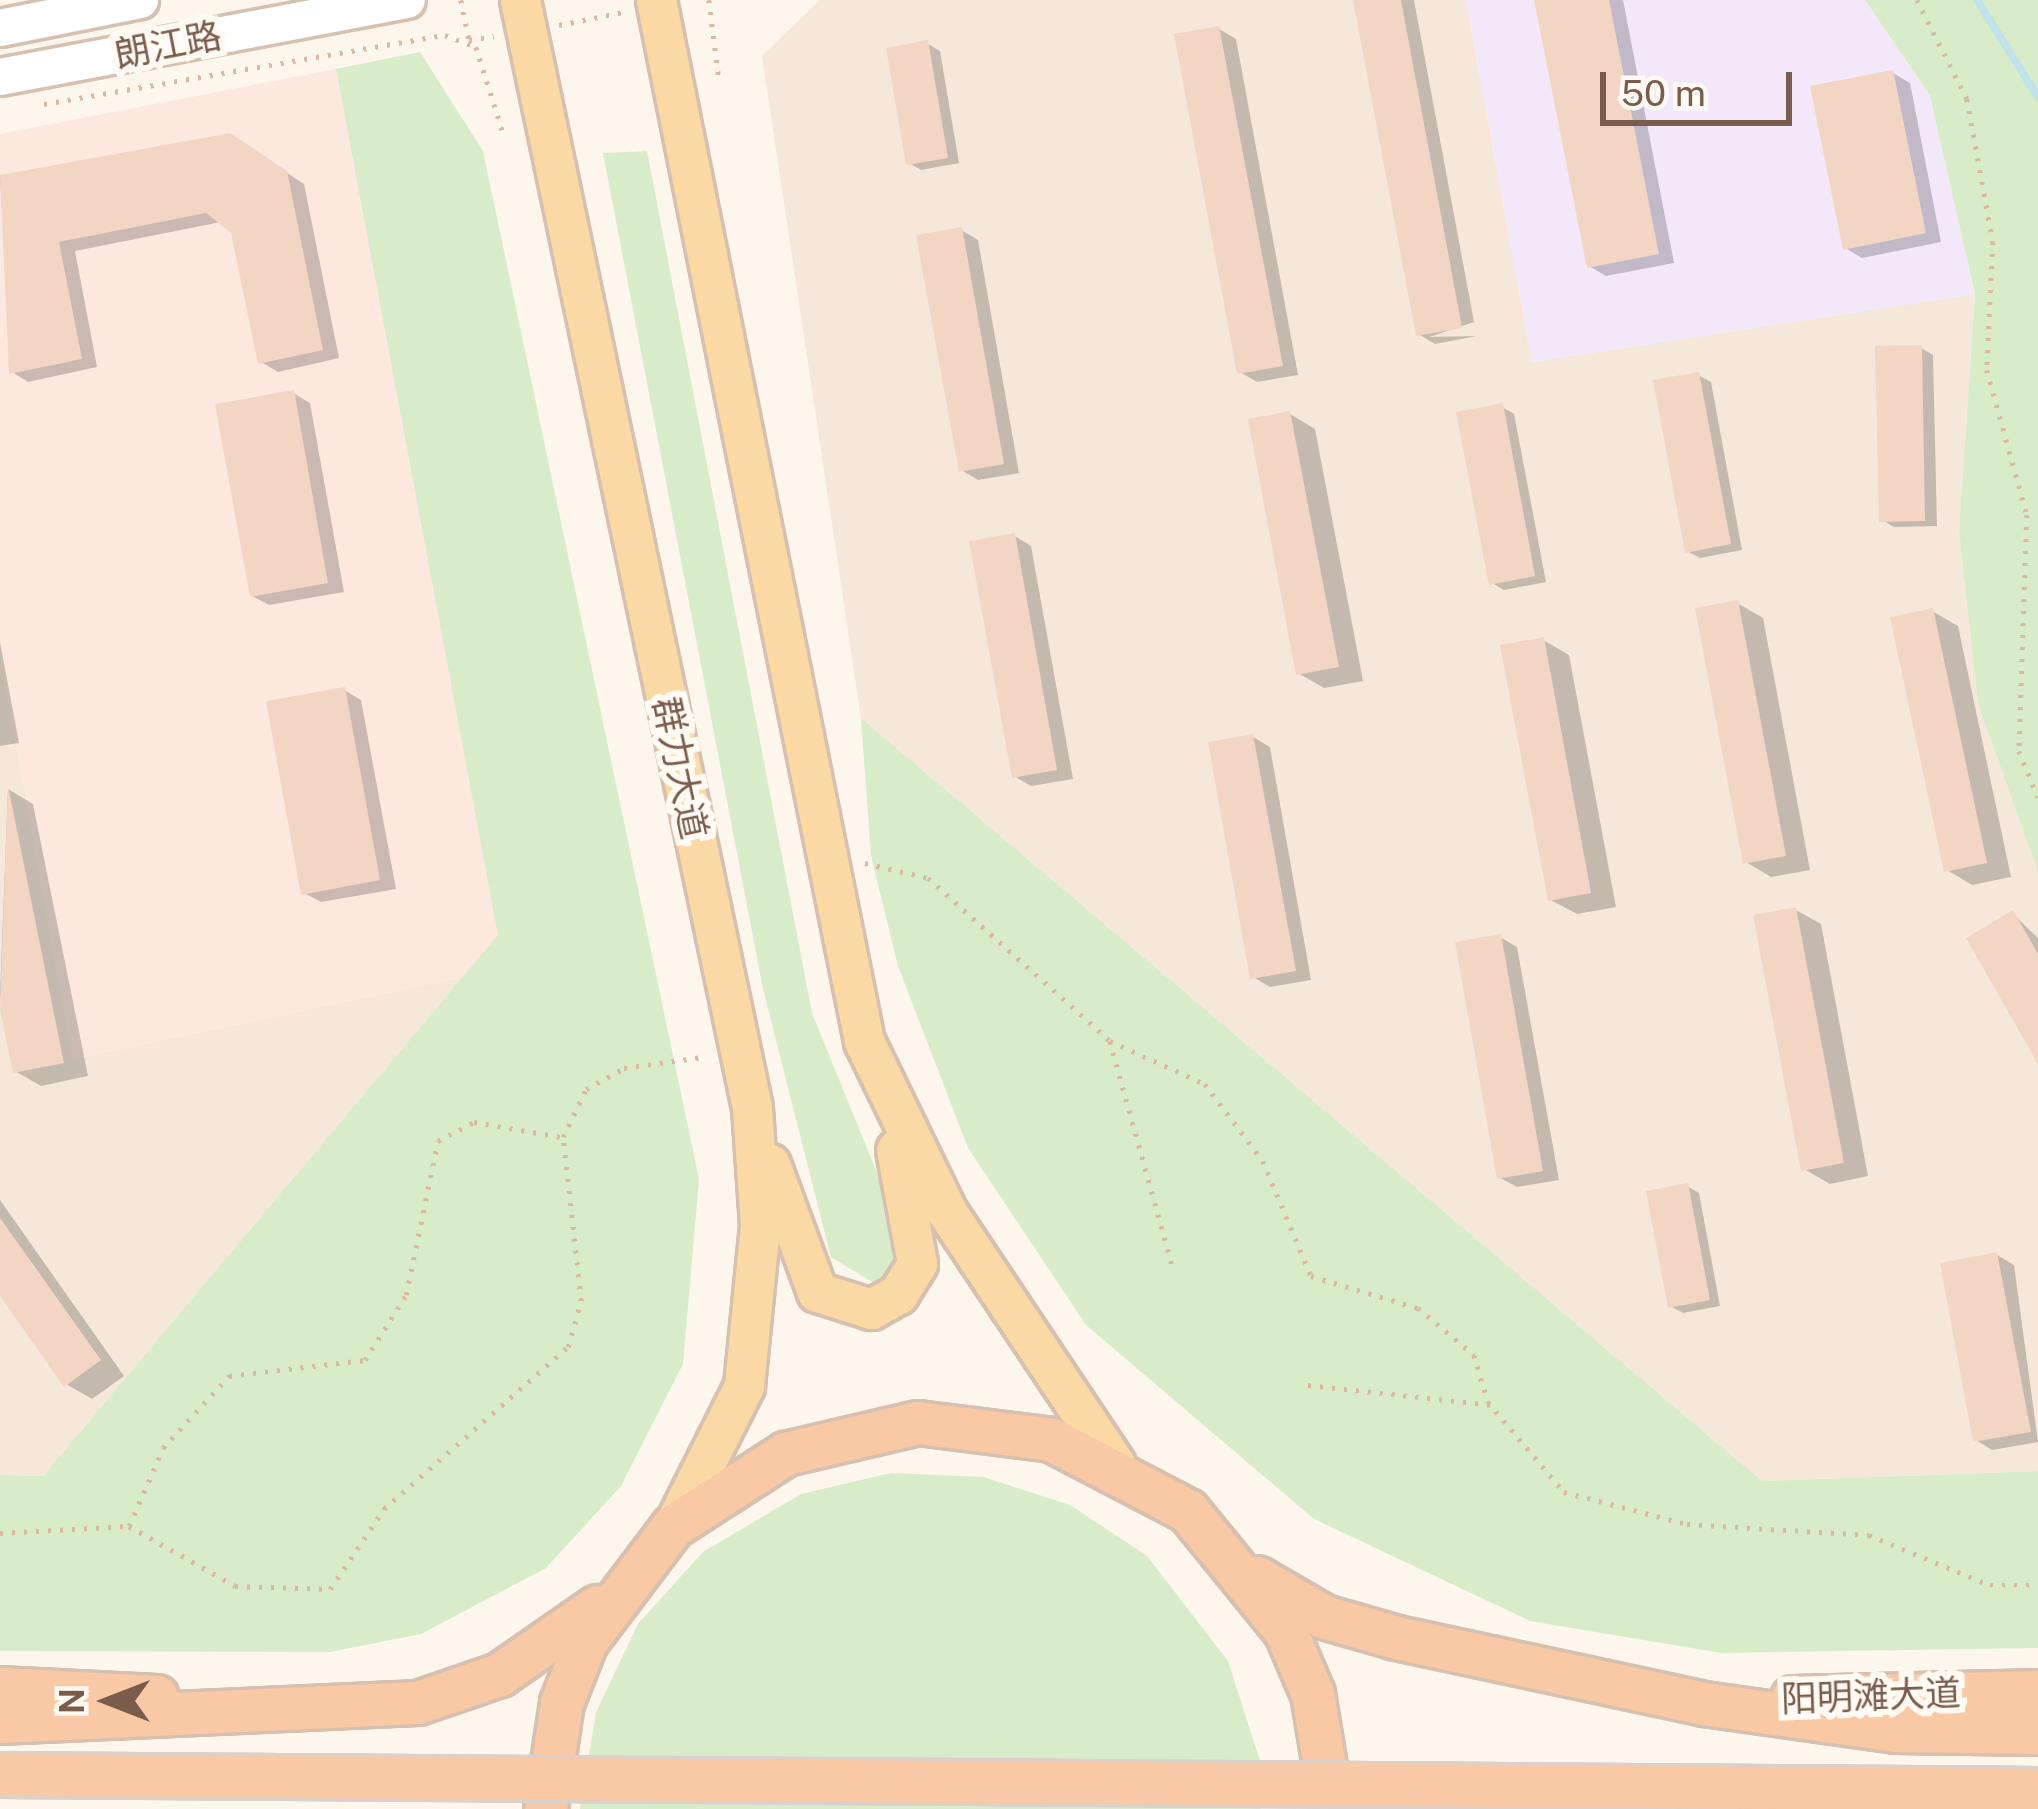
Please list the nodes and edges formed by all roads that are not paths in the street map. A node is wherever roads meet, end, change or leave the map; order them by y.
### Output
1 (140, 0) edge
2 (407, 0) edge
3 (657, 3) edge
4 (523, 15) edge
5 (0, 28) edge
6 (0, 77) edge
7 (864, 1041) junction
8 (752, 1108) junction
9 (1115, 1465) junction
10 (673, 1527) junction
11 (1249, 1573) junction
12 (620, 1586) junction
13 (0, 1689) edge
14 (2038, 1692) edge
15 (1704, 1704) junction
16 (308, 1713) junction
17 (0, 1722) edge
18 (2038, 1733) edge
19 (0, 1775) edge
20 (2038, 1790) edge
21 (546, 1809) edge
22 (1332, 1809) edge

1 - 5 main road, 朗江路
2 - 6 main road, 朗江路
3 - 7 main road
4 - 8 main road, 群力大道
7 - 8 main road
7 - 9 main road
8 - 10 main road, 群力大道
9 - 10 highway
9 - 11 highway
10 - 12 highway
11 - 15 highway
11 - 22 highway
12 - 16 highway
12 - 21 highway
13 - 16 highway
14 - 15 highway, 阳明滩大道
15 - 18 highway
16 - 17 highway
19 - 20 highway, bridge

